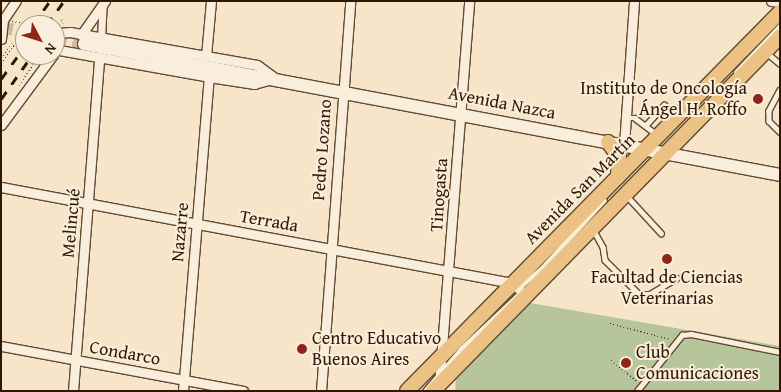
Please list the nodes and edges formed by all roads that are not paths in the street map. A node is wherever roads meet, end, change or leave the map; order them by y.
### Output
1 (16, 1) edge
2 (211, 1) edge
3 (350, 1) edge
4 (469, 1) edge
5 (634, 1) edge
6 (771, 1) edge
7 (104, 2) edge
8 (780, 2) edge
9 (780, 12) edge
10 (2, 20) edge
11 (780, 21) edge
12 (780, 26) edge
13 (65, 32) edge
14 (2, 38) edge
15 (101, 38) junction
16 (780, 38) edge
17 (82, 40) junction
18 (65, 52) edge
19 (766, 52) junction
20 (206, 56) junction
21 (98, 57) junction
22 (780, 64) edge
23 (45, 65) edge
24 (209, 76) junction
25 (276, 78) junction
26 (780, 90) edge
27 (343, 91) junction
28 (461, 113) junction
29 (626, 118) junction
30 (677, 118) junction
31 (1, 124) edge
32 (646, 125) junction
33 (780, 132) edge
34 (658, 137) junction
35 (608, 142) junction
36 (624, 146) junction
37 (656, 151) junction
38 (780, 175) edge
39 (618, 177) junction
40 (1, 187) edge
41 (626, 195) junction
42 (89, 205) junction
43 (197, 225) junction
44 (592, 229) junction
45 (661, 233) dead end
46 (330, 249) junction
47 (450, 272) junction
48 (677, 278) dead end
49 (520, 290) junction
50 (1, 346) edge
51 (780, 352) edge
52 (75, 360) junction
53 (439, 376) edge
54 (184, 380) junction
55 (73, 391) edge
56 (183, 391) edge
57 (243, 391) edge
58 (320, 391) edge
59 (407, 391) edge
60 (414, 391) edge
61 (424, 391) edge
62 (637, 391) edge

1 - 10 street
2 - 20 street
3 - 27 street, Pedro Lozano
4 - 28 street, Tinogasta
5 - 29 street
6 - 8 street
7 - 15 street
7 - 17 street
9 - 30 main road, Avenida San Martín
10 - 14 street
11 - 37 lane
12 - 37 lane
13 - 17 street, Avenida Nazca
15 - 17 street, Avenida Nazca
15 - 20 street, Avenida Nazca
16 - 19 main road, Avenida San Martín
17 - 25 main road, Avenida Nazca
18 - 21 street, Avenida Nazca
19 - 22 lane
19 - 37 main road, Avenida San Martín
20 - 25 street, Avenida Nazca
21 - 24 street, Avenida Nazca
21 - 42 street, Melincué
23 - 31 street
24 - 25 street, Avenida Nazca
24 - 43 street, Nazarre
25 - 27 main road, Avenida Nazca
26 - 33 lane
27 - 28 main road, Avenida Nazca
27 - 46 street, Pedro Lozano
28 - 35 main road, Avenida Nazca
28 - 47 street, Tinogasta
29 - 32 lane
29 - 36 street
30 - 32 lane
30 - 34 main road, Avenida San Martín
32 - 34 lane
34 - 37 main road, Avenida San Martín
35 - 36 main road, Avenida Nazca
35 - 39 main road
36 - 37 main road, Avenida Nazca
37 - 38 main road, Avenida Nazca
37 - 39 main road, Avenida San Martín
37 - 41 main road, Avenida San Martín
37 - 49 lane
39 - 49 main road, Avenida San Martín
40 - 42 street, Terrada
41 - 44 main road, Avenida San Martín
41 - 45 lane
42 - 43 street, Terrada
42 - 52 street, Melincué
43 - 46 street, Terrada
43 - 54 street, Nazarre
44 - 48 lane
44 - 49 main road, Avenida San Martín
46 - 47 street, Terrada
46 - 58 street, Pedro Lozano
47 - 49 street, Terrada
47 - 53 street, Tinogasta
49 - 53 main road, Avenida San Martín
49 - 53 main road, Avenida San Martín
50 - 52 street, Condarco
51 - 62 lane
52 - 54 street, Condarco
52 - 55 street, Melincué
53 - 59 main road, Avenida San Martín
53 - 60 lane
53 - 61 lane
54 - 56 street, Nazarre
54 - 57 street, Condarco

